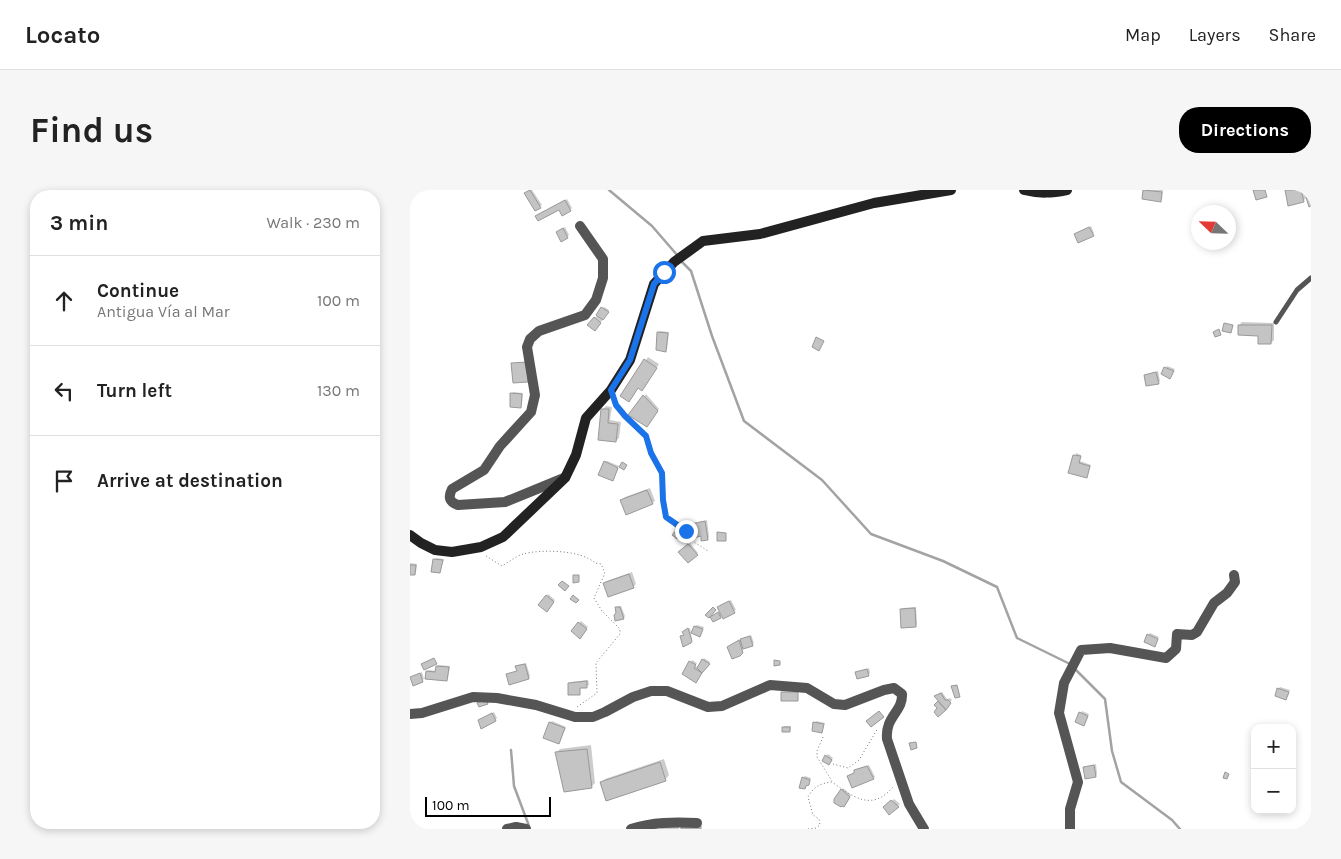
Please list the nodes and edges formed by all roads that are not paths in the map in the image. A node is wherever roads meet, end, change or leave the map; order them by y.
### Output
1 (951, 190) edge
2 (1024, 190) edge
3 (1067, 190) edge
4 (580, 226) dead end
5 (1311, 278) edge
6 (1276, 322) dead end
7 (565, 478) junction
8 (410, 535) edge
9 (1234, 574) dead end
10 (410, 714) edge
11 (697, 823) dead end
12 (507, 829) edge
13 (526, 829) edge
14 (631, 829) edge
15 (924, 829) edge
16 (1070, 829) edge

1 - 7 main road
2 - 3 main road
4 - 7 street
5 - 6 lane
7 - 8 main road
9 - 16 street
10 - 15 street
11 - 14 street
12 - 13 street

